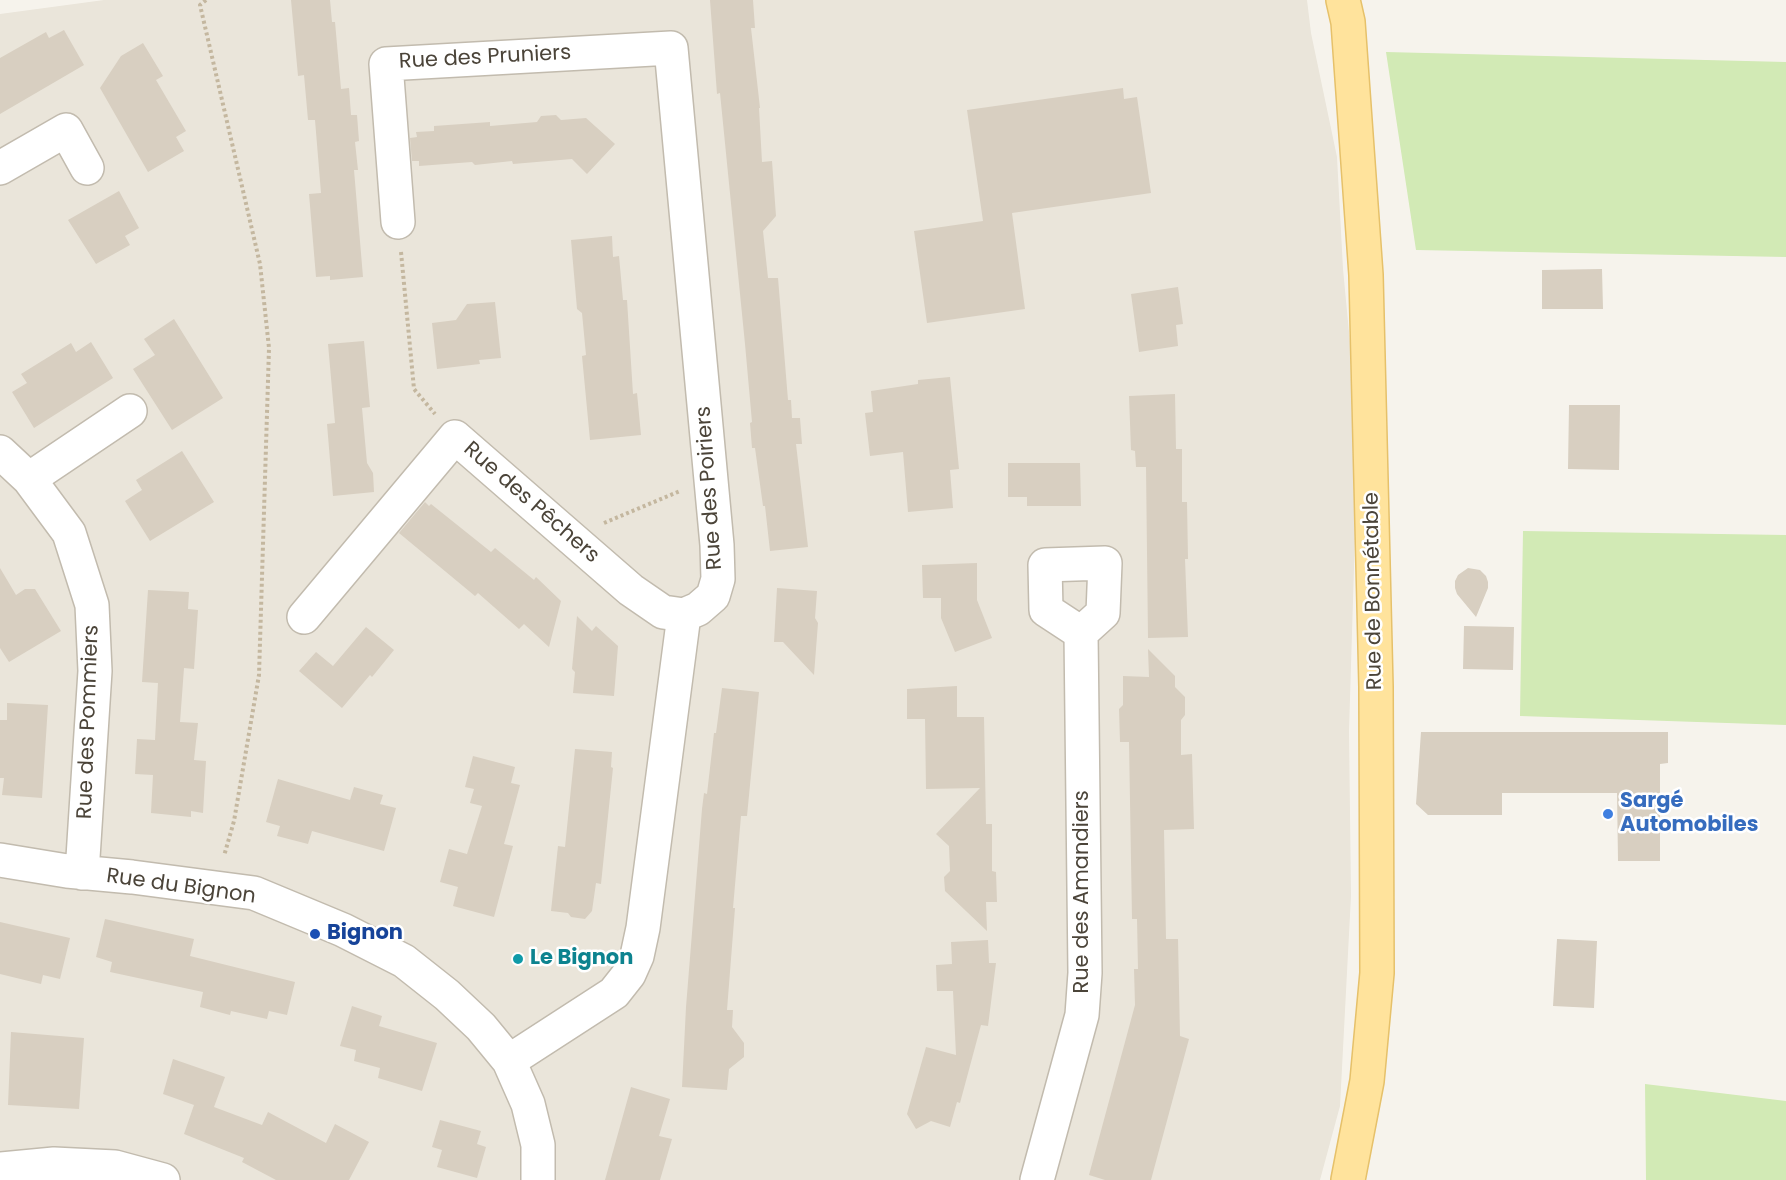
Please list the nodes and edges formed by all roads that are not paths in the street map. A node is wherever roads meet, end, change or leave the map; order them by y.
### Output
1 (1343, 0) edge
2 (670, 48) joint
3 (0, 168) edge
4 (87, 168) dead end
5 (398, 222) road end
6 (130, 411) dead end
7 (0, 452) edge
8 (29, 479) junction
9 (684, 615) junction
10 (304, 617) dead end
11 (1081, 633) dead end
12 (0, 860) edge
13 (82, 873) junction
14 (509, 1060) junction
15 (0, 1169) edge
16 (163, 1180) edge
17 (538, 1180) edge
18 (1037, 1180) edge
19 (1348, 1180) edge

1 - 19 main road, Rue de Bonnétable
2 - 5 street, Rue des Pruniers
2 - 9 street, Rue des Poiriers
3 - 4 street
6 - 8 street
7 - 8 street, Rue des Pommiers
8 - 13 street, Rue des Pommiers
9 - 10 street, Rue des Pêchers
9 - 14 street
11 - 18 street, Rue des Amandiers
12 - 13 street, Rue du Bignon
13 - 14 street, Rue du Bignon
14 - 17 street, Rue du Bignon
15 - 16 street

